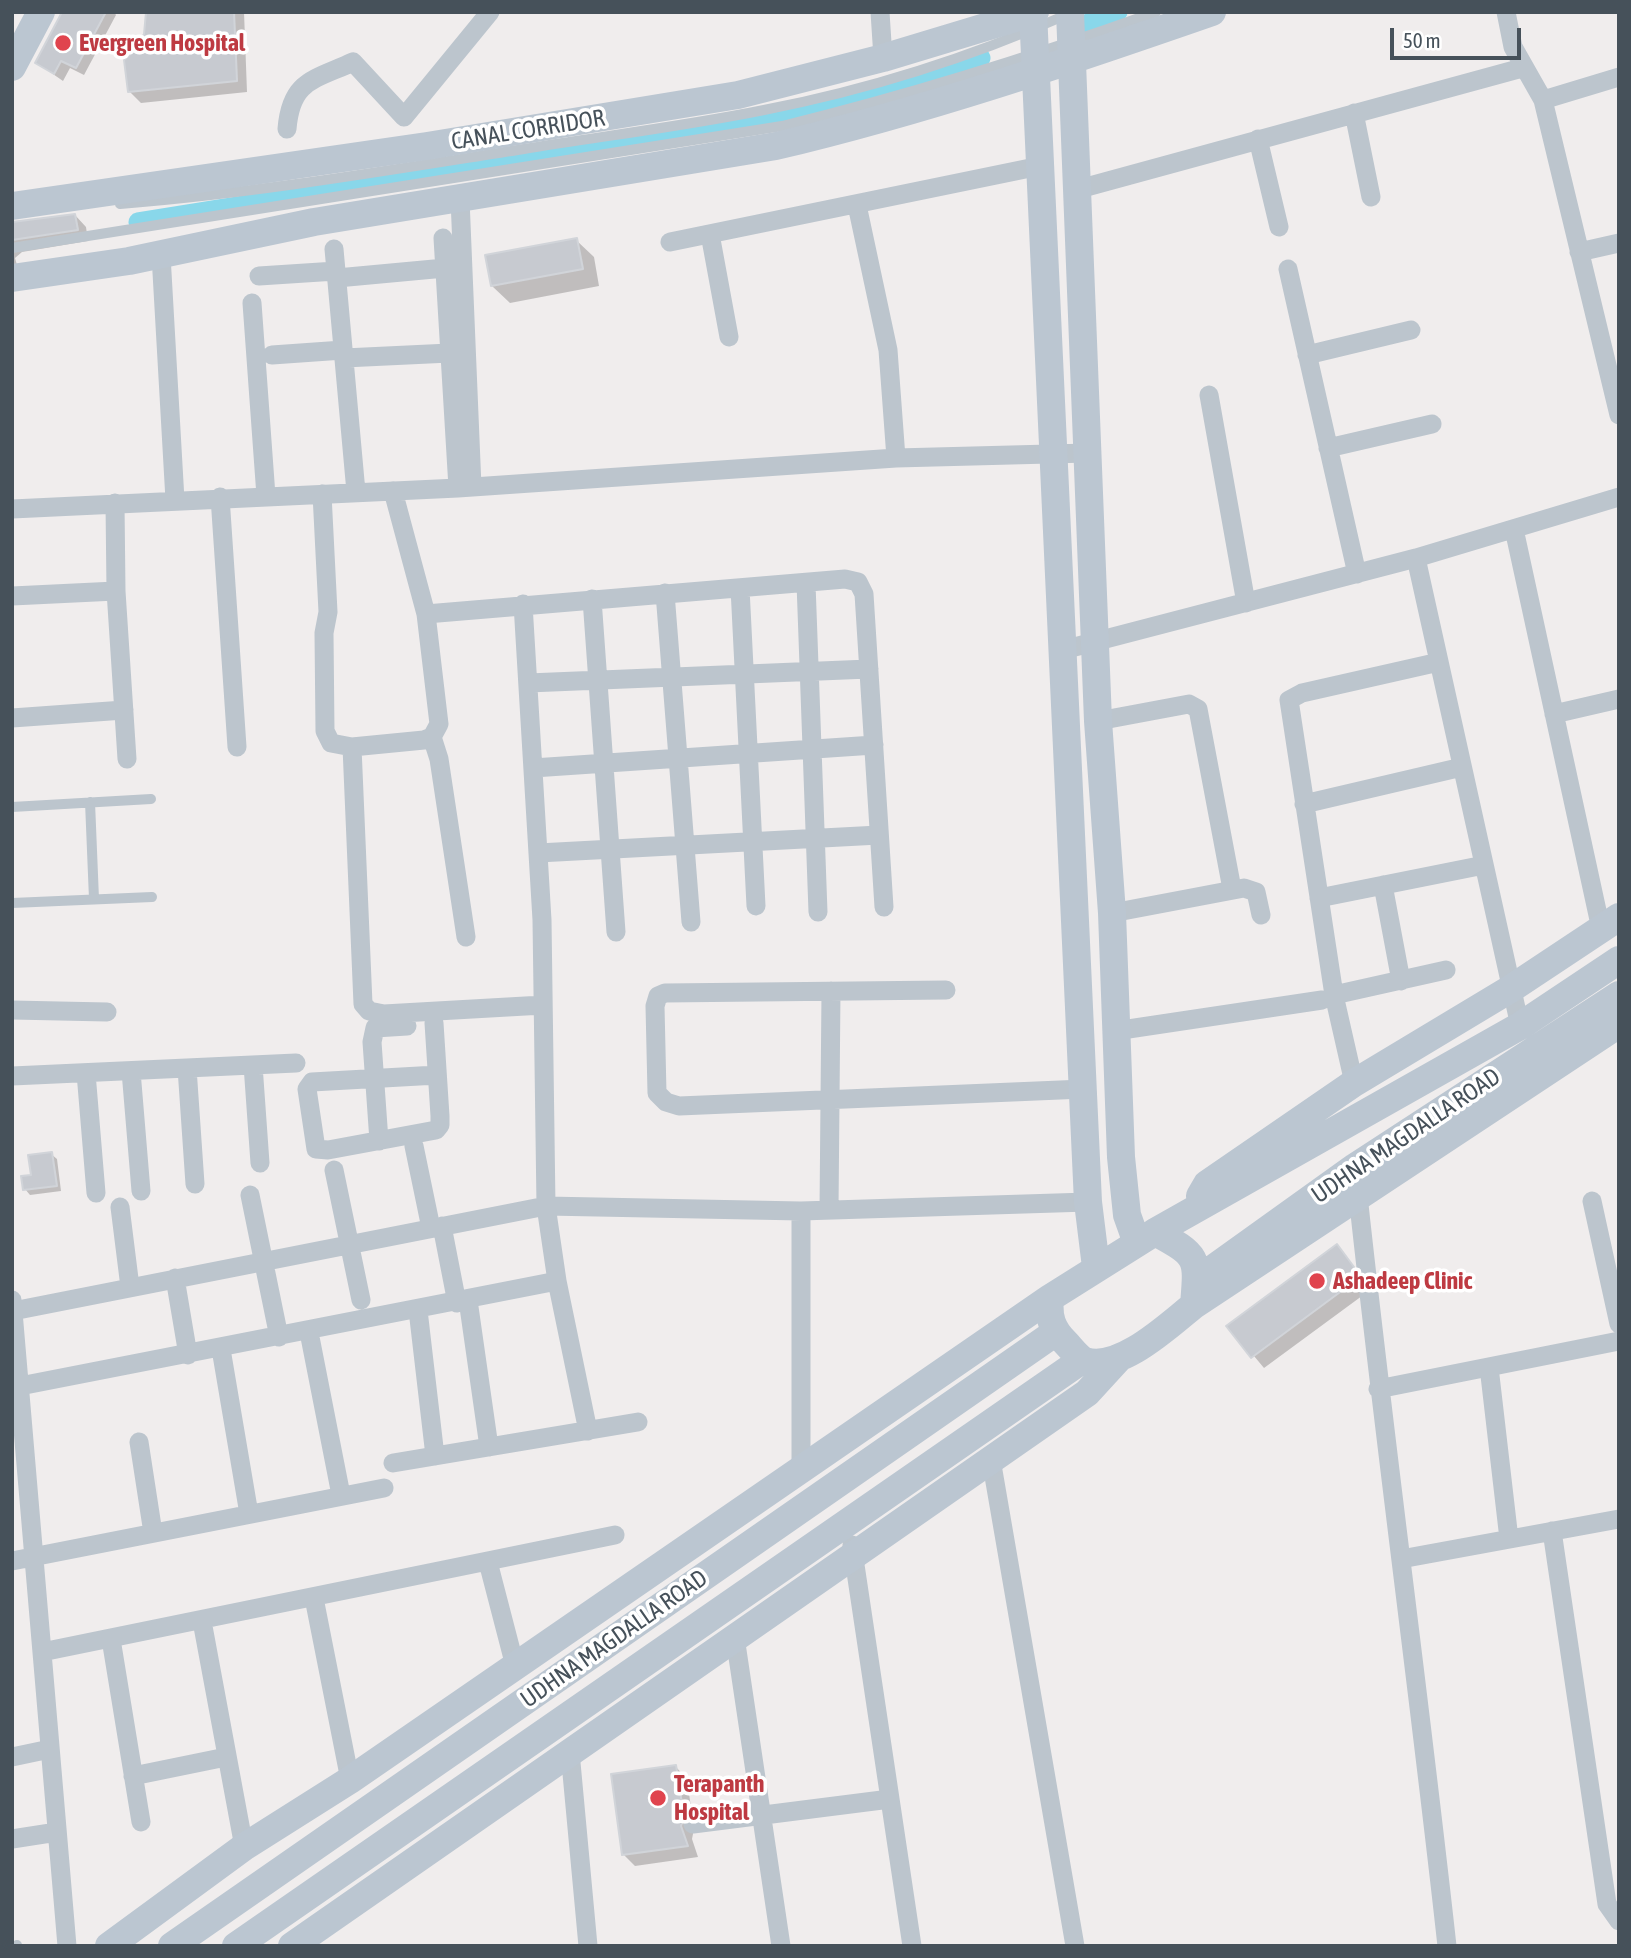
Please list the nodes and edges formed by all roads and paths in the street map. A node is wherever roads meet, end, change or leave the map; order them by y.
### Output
1 (41, 12) edge
2 (490, 12) edge
3 (880, 12) edge
4 (1156, 12) edge
5 (1212, 12) edge
6 (1506, 12) edge
7 (1071, 13) edge
8 (1034, 33) edge
9 (1071, 52) junction
10 (883, 58) junction
11 (12, 67) edge
12 (1522, 68) junction
13 (1619, 77) edge
14 (1543, 100) junction
15 (1354, 113) junction
16 (287, 129) dead end
17 (1258, 139) junction
18 (1040, 166) junction
19 (1079, 189) junction
20 (1371, 197) dead end
21 (460, 199) junction
22 (857, 205) junction
23 (12, 206) edge
24 (107, 206) dead end
25 (1279, 227) dead end
26 (710, 234) junction
27 (443, 237) dead end
28 (670, 242) dead end
29 (1619, 243) edge
30 (12, 248) edge
31 (334, 249) dead end
32 (1579, 252) junction
33 (161, 255) junction
34 (445, 268) junction
35 (1288, 269) dead end
36 (337, 274) junction
37 (259, 276) dead end
38 (12, 278) edge
39 (252, 303) dead end
40 (1411, 330) dead end
41 (729, 337) dead end
42 (450, 353) junction
43 (344, 354) junction
44 (272, 355) dead end
45 (1307, 355) junction
46 (1209, 395) dead end
47 (1619, 415) edge
48 (1432, 424) dead end
49 (1328, 449) junction
50 (1088, 453) junction
51 (1051, 456) junction
52 (897, 458) junction
53 (465, 487) junction
54 (393, 491) junction
55 (356, 492) junction
56 (322, 494) junction
57 (266, 496) junction
58 (220, 497) junction
59 (175, 500) junction
60 (1618, 501) edge
61 (116, 503) junction
62 (12, 509) edge
63 (1514, 529) junction
64 (1416, 558) junction
65 (1357, 574) junction
66 (806, 583) junction
67 (740, 588) junction
68 (116, 591) junction
69 (665, 593) junction
70 (12, 596) edge
71 (592, 599) junction
72 (1246, 603) junction
73 (523, 604) junction
74 (426, 614) junction
75 (1097, 642) junction
76 (1063, 650) junction
77 (1439, 662) junction
78 (869, 668) junction
79 (809, 671) junction
80 (744, 674) junction
81 (672, 677) junction
82 (598, 680) junction
83 (528, 683) junction
84 (1619, 699) edge
85 (124, 710) junction
86 (1554, 714) junction
87 (12, 718) edge
88 (1098, 721) junction
89 (432, 737) junction
90 (874, 745) junction
91 (237, 747) dead end
92 (352, 747) junction
93 (812, 750) junction
94 (748, 754) junction
95 (678, 758) junction
96 (128, 759) dead end
97 (604, 764) junction
98 (1462, 767) junction
99 (533, 768) junction
100 (151, 799) dead end
101 (90, 802) junction
102 (1304, 804) junction
103 (12, 807) edge
104 (879, 835) junction
105 (815, 838) junction
106 (752, 842) junction
107 (685, 845) junction
108 (610, 849) junction
109 (538, 853) junction
110 (1484, 865) junction
111 (1383, 885) junction
112 (1232, 889) junction
113 (152, 897) dead end
114 (1319, 898) junction
115 (94, 899) junction
116 (12, 902) edge
117 (755, 906) dead end
118 (884, 907) dead end
119 (818, 912) dead end
120 (1112, 913) junction
121 (1261, 915) dead end
122 (691, 922) dead end
123 (1610, 923) edge
124 (616, 932) dead end
125 (466, 937) dead end
126 (1619, 960) edge
127 (1446, 970) dead end
128 (1401, 981) junction
129 (1512, 988) junction
130 (946, 990) dead end
131 (831, 991) junction
132 (1619, 995) edge
133 (1328, 997) junction
134 (543, 1009) junction
135 (12, 1010) edge
136 (107, 1012) dead end
137 (434, 1023) junction
138 (1619, 1024) edge
139 (1520, 1026) junction
140 (1115, 1031) junction
141 (296, 1063) dead end
142 (253, 1065) junction
143 (187, 1068) junction
144 (131, 1071) junction
145 (86, 1073) junction
146 (437, 1075) junction
147 (12, 1076) edge
148 (375, 1079) junction
149 (1354, 1083) junction
150 (1084, 1089) junction
151 (828, 1100) junction
152 (379, 1141) junction
153 (414, 1146) dead end
154 (261, 1163) dead end
155 (1355, 1167) junction
156 (334, 1170) dead end
157 (195, 1184) dead end
158 (141, 1191) dead end
159 (96, 1193) dead end
160 (250, 1195) dead end
161 (1358, 1198) junction
162 (1592, 1200) dead end
163 (1088, 1202) junction
164 (546, 1206) junction
165 (120, 1207) dead end
166 (829, 1210) junction
167 (801, 1211) junction
168 (1187, 1216) junction
169 (437, 1227) junction
170 (1146, 1238) junction
171 (350, 1243) junction
172 (265, 1262) junction
173 (1096, 1268) junction
174 (175, 1278) junction
175 (557, 1281) junction
176 (130, 1287) junction
177 (1195, 1293) junction
178 (1050, 1298) junction
179 (12, 1299) edge
180 (360, 1300) dead end
181 (463, 1301) junction
182 (418, 1310) junction
183 (13, 1311) edge
184 (1619, 1324) edge
185 (309, 1332) junction
186 (1056, 1332) junction
187 (279, 1337) junction
188 (1619, 1341) edge
189 (221, 1349) junction
190 (188, 1355) junction
191 (1121, 1357) junction
192 (1083, 1360) junction
193 (1489, 1367) junction
194 (20, 1387) junction
195 (1378, 1388) junction
196 (638, 1422) dead end
197 (588, 1431) junction
198 (139, 1442) dead end
199 (489, 1447) junction
200 (435, 1457) junction
201 (991, 1459) junction
202 (393, 1464) dead end
203 (801, 1468) junction
204 (384, 1488) dead end
205 (341, 1495) junction
206 (249, 1514) junction
207 (1619, 1518) edge
208 (847, 1523) junction
209 (1552, 1531) junction
210 (153, 1533) junction
211 (615, 1535) dead end
212 (1509, 1539) junction
213 (854, 1555) junction
214 (34, 1558) junction
215 (1401, 1559) junction
216 (12, 1561) edge
217 (488, 1562) junction
218 (314, 1598) junction
219 (202, 1621) junction
220 (735, 1637) junction
221 (111, 1639) junction
222 (42, 1652) junction
223 (515, 1666) junction
224 (50, 1748) junction
225 (570, 1752) junction
226 (12, 1757) edge
227 (226, 1757) junction
228 (133, 1776) junction
229 (350, 1780) junction
230 (890, 1799) junction
231 (762, 1815) junction
232 (141, 1822) dead end
233 (692, 1824) dead end
234 (57, 1832) junction
235 (12, 1839) edge
236 (244, 1847) junction
237 (1619, 1921) edge
238 (67, 1946) edge
239 (109, 1946) edge
240 (172, 1946) edge
241 (236, 1946) edge
242 (292, 1946) edge
243 (588, 1946) edge
244 (781, 1946) edge
245 (912, 1946) edge
246 (1075, 1946) edge
247 (1447, 1946) edge

1 - 11 street
2 - 16 street
3 - 10 street
4 - 9 lane
5 - 9 street
6 - 12 street
7 - 8 lane
7 - 9 street
8 - 9 street
8 - 10 street, CANAL CORRIDOR
8 - 18 street
8 - 21 street
8 - 24 lane
8 - 30 lane
9 - 19 street
10 - 23 street, CANAL CORRIDOR
12 - 14 street
12 - 15 street
13 - 14 street
14 - 32 street
15 - 17 street
15 - 20 street
17 - 19 street
17 - 25 street
18 - 22 street
18 - 51 street
19 - 50 street
21 - 33 street
21 - 53 street
22 - 26 street
22 - 52 street
26 - 28 street
26 - 41 street
27 - 34 street
29 - 32 street
31 - 36 street
32 - 47 street
33 - 38 street
33 - 59 street
34 - 36 street
34 - 42 street
35 - 45 street
36 - 37 street
36 - 43 street
39 - 57 street
40 - 45 street
42 - 43 street
42 - 53 street
43 - 44 street
43 - 55 street
45 - 49 street
46 - 72 street
48 - 49 street
49 - 65 street
50 - 51 street
50 - 75 street
51 - 52 street
51 - 76 street
52 - 53 street
53 - 54 street
54 - 55 street
54 - 74 street
55 - 56 street
56 - 57 street
56 - 92 street
57 - 58 street
58 - 59 street
58 - 91 street
59 - 61 street
60 - 63 street
61 - 62 street
61 - 68 street
63 - 64 street
63 - 86 street
64 - 65 street
64 - 77 street
65 - 72 street
66 - 67 street
66 - 78 street
66 - 79 street
67 - 69 street
67 - 80 street
68 - 70 street
68 - 85 street
69 - 71 street
69 - 81 street
71 - 73 street
71 - 82 street
72 - 75 street
73 - 74 street
73 - 83 street
74 - 89 street
75 - 76 street
75 - 88 street
76 - 150 street
77 - 98 street
77 - 102 street
78 - 79 street
78 - 90 street
79 - 80 street
79 - 93 street
80 - 81 street
80 - 94 street
81 - 82 street
81 - 95 street
82 - 83 street
82 - 97 street
83 - 99 street
84 - 86 street
85 - 87 street
85 - 96 street
86 - 123 street
88 - 112 street
88 - 120 street
89 - 92 street
89 - 125 street
90 - 93 street
90 - 104 street
92 - 134 street
93 - 94 street
93 - 105 street
94 - 95 street
94 - 106 street
95 - 97 street
95 - 107 street
97 - 99 street
97 - 108 street
98 - 102 street
98 - 110 street
99 - 109 street
100 - 101 lane
101 - 103 lane
101 - 115 lane
102 - 114 street
104 - 105 street
104 - 118 street
105 - 106 street
105 - 119 street
106 - 107 street
106 - 117 street
107 - 108 street
107 - 122 street
108 - 109 street
108 - 124 street
109 - 134 street
110 - 111 street
110 - 129 street
111 - 114 street
111 - 128 street
112 - 120 street
112 - 121 street
113 - 115 lane
114 - 133 street
115 - 116 lane
120 - 140 street
123 - 129 street
126 - 139 street
127 - 128 street
128 - 133 street
129 - 139 street
129 - 149 street
130 - 131 street
131 - 151 street
131 - 151 street
132 - 155 street, UDHNA MAGDALLA ROAD
133 - 140 street
133 - 149 street
134 - 137 street
134 - 164 street
135 - 136 street
137 - 146 street
137 - 148 street
138 - 161 street
139 - 168 street
140 - 170 street
141 - 142 street
142 - 143 street
142 - 154 street
143 - 144 street
143 - 157 street
144 - 145 street
144 - 158 street
145 - 147 street
145 - 159 street
146 - 148 street
146 - 152 street
148 - 152 street
148 - 152 street
149 - 168 street
150 - 151 street
150 - 163 street
151 - 166 street
153 - 169 street
155 - 161 street
155 - 177 street, UDHNA MAGDALLA ROAD
156 - 171 street
160 - 172 street
161 - 177 street
161 - 195 street
162 - 184 street
163 - 166 street
163 - 173 street
164 - 167 street
164 - 169 street
164 - 175 street
165 - 176 street
166 - 167 street
167 - 203 street
168 - 170 street
169 - 171 street
169 - 181 street
170 - 173 street
170 - 177 street
171 - 172 street
171 - 180 street
172 - 174 street
172 - 187 street
173 - 178 street
174 - 176 street
174 - 190 street
175 - 181 street
175 - 197 street
176 - 183 street
177 - 191 street
178 - 186 street
178 - 203 street
179 - 183 street
181 - 182 street
181 - 199 street
182 - 185 street
182 - 200 street
183 - 194 street
185 - 187 street
185 - 205 street
186 - 192 street
186 - 240 street, UDHNA MAGDALLA ROAD
187 - 189 street
188 - 193 street
189 - 190 street
189 - 206 street
190 - 194 street
191 - 192 street
191 - 201 street
192 - 208 street, UDHNA MAGDALLA ROAD
193 - 195 street
193 - 212 street
194 - 214 street
195 - 215 street
196 - 197 street
197 - 199 street
198 - 210 street
199 - 200 street
200 - 202 street
201 - 213 street
201 - 246 street
203 - 223 street
204 - 205 street
205 - 206 street
206 - 210 street
207 - 209 street
208 - 213 street
208 - 241 street, UDHNA MAGDALLA ROAD
209 - 212 street
209 - 237 street
210 - 214 street
211 - 217 street
212 - 215 street
213 - 220 street
213 - 230 street
214 - 216 street
214 - 222 street
215 - 247 street
217 - 218 street
217 - 223 street
218 - 219 street
218 - 229 street
219 - 221 street
219 - 227 street
220 - 225 street
220 - 231 street
221 - 222 street
221 - 228 street
222 - 224 street
223 - 229 street
224 - 226 street
224 - 234 street
225 - 242 street
225 - 243 street
227 - 228 street
227 - 236 street
228 - 232 street
229 - 236 street
230 - 231 street
230 - 245 street
231 - 233 street
231 - 244 street
234 - 235 street
234 - 238 street
236 - 239 street

